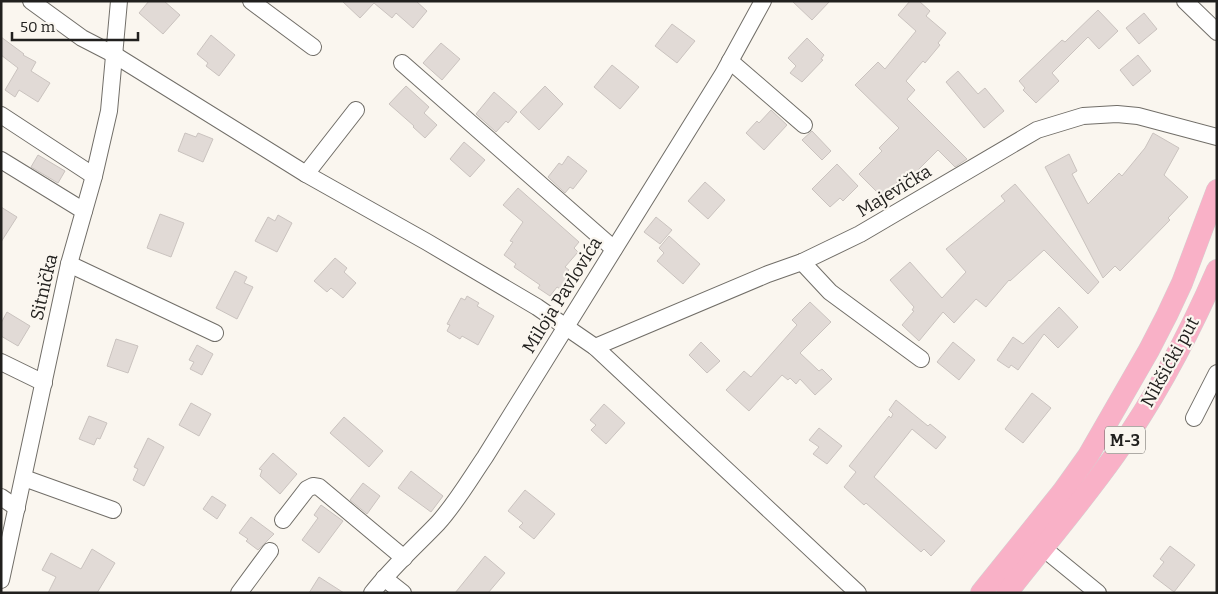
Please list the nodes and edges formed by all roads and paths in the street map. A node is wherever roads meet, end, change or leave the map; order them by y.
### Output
1 (30, 1) edge
2 (119, 1) edge
3 (251, 1) edge
4 (763, 1) edge
5 (1185, 1) edge
6 (1217, 32) edge
7 (312, 46) dead end
8 (113, 54) junction
9 (730, 61) junction
10 (402, 63) dead end
11 (356, 110) dead end
12 (1, 115) edge
13 (804, 125) dead end
14 (1217, 137) edge
15 (1, 160) edge
16 (306, 174) junction
17 (94, 176) junction
18 (1217, 190) edge
19 (84, 211) junction
20 (614, 249) junction
21 (802, 262) junction
22 (69, 264) junction
23 (1217, 270) edge
24 (566, 327) junction
25 (216, 332) dead end
26 (594, 347) junction
27 (920, 359) dead end
28 (1, 362) edge
29 (1217, 373) edge
30 (44, 383) junction
31 (1194, 418) dead end
32 (24, 478) junction
33 (1, 497) edge
34 (17, 508) junction
35 (113, 510) dead end
36 (283, 520) dead end
37 (1043, 548) junction
38 (270, 551) dead end
39 (404, 558) junction
40 (384, 578) junction
41 (1, 580) edge
42 (239, 593) edge
43 (372, 593) edge
44 (403, 593) edge
45 (858, 593) edge
46 (981, 593) edge
47 (1007, 593) edge
48 (1098, 593) edge

1 - 8 street
2 - 8 street, Sitnička
3 - 7 street
4 - 9 street, Miloja Pavlovića
5 - 6 street
8 - 16 street
8 - 17 street, Sitnička
9 - 13 street
9 - 20 street, Miloja Pavlovića
10 - 20 street
11 - 16 street
12 - 17 street
14 - 21 street, Majevička
15 - 19 street
16 - 24 street
17 - 19 street, Sitnička
18 - 46 main road
19 - 22 street, Sitnička
20 - 24 street, Miloja Pavlovića
21 - 26 street, Majevička
21 - 27 street
22 - 25 street
22 - 30 street, Sitnička
23 - 37 main road, Nikšićki put / M-3
24 - 26 street
24 - 39 street, Miloja Pavlovića
26 - 45 street
28 - 30 street
29 - 31 street
30 - 32 street, Sitnička
32 - 34 street, Sitnička
32 - 35 street
33 - 34 street
34 - 41 street, Sitnička
36 - 39 street
37 - 47 main road, Nikšićki put / M-3
37 - 48 street
38 - 42 street
39 - 40 street, Miloja Pavlovića
40 - 43 street, Miloja Pavlovića
40 - 44 street

